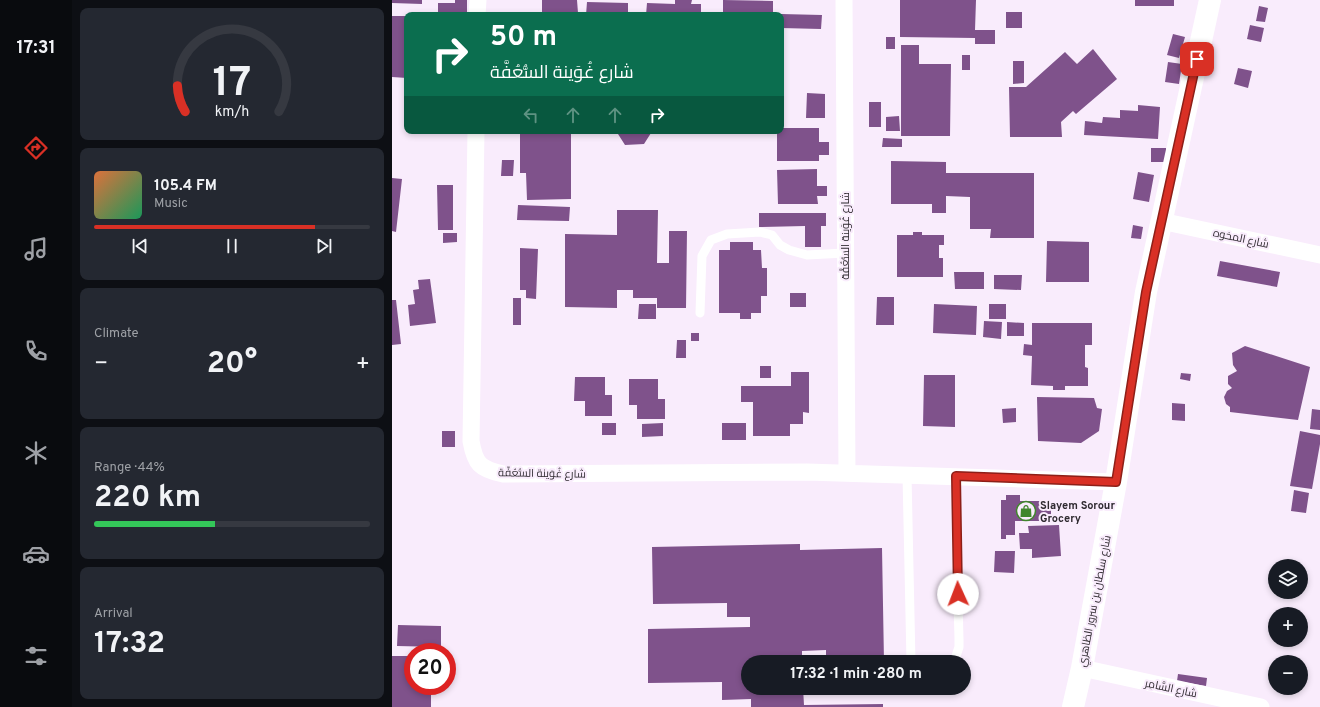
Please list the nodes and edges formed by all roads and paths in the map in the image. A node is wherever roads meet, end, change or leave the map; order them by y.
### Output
1 (478, 0) edge
2 (844, 0) edge
3 (1210, 0) edge
4 (477, 12) edge
5 (476, 134) edge
6 (1161, 221) junction
7 (845, 253) junction
8 (1320, 255) edge
9 (700, 313) dead end
10 (847, 473) junction
11 (907, 475) junction
12 (956, 476) junction
13 (1116, 482) junction
14 (911, 655) edge
15 (956, 655) edge
16 (1082, 668) junction
17 (1073, 707) edge
18 (1261, 707) edge

1 - 4 street
2 - 7 street, شارع غُوَينة السُّعُفَّة
3 - 6 street, شارع سلطان بن سرور الظاهري
5 - 10 street, شارع غُوَينة السُّعُفَّة
6 - 8 street, شارع المخوه
6 - 13 street, شارع سلطان بن سرور الظاهري
7 - 9 lane
7 - 10 street, شارع غُوَينة السُّعُفَّة
10 - 11 street, شارع غُوَينة السُّعُفَّة
11 - 12 street, شارع غُوَينة السُّعُفَّة
11 - 14 lane
12 - 13 street, شارع غُوَينة السُّعُفَّة
12 - 15 lane
13 - 16 street, شارع سلطان بن سرور الظاهري
16 - 17 street, شارع سلطان بن سرور الظاهري
16 - 18 street, شارع السَّامِر

